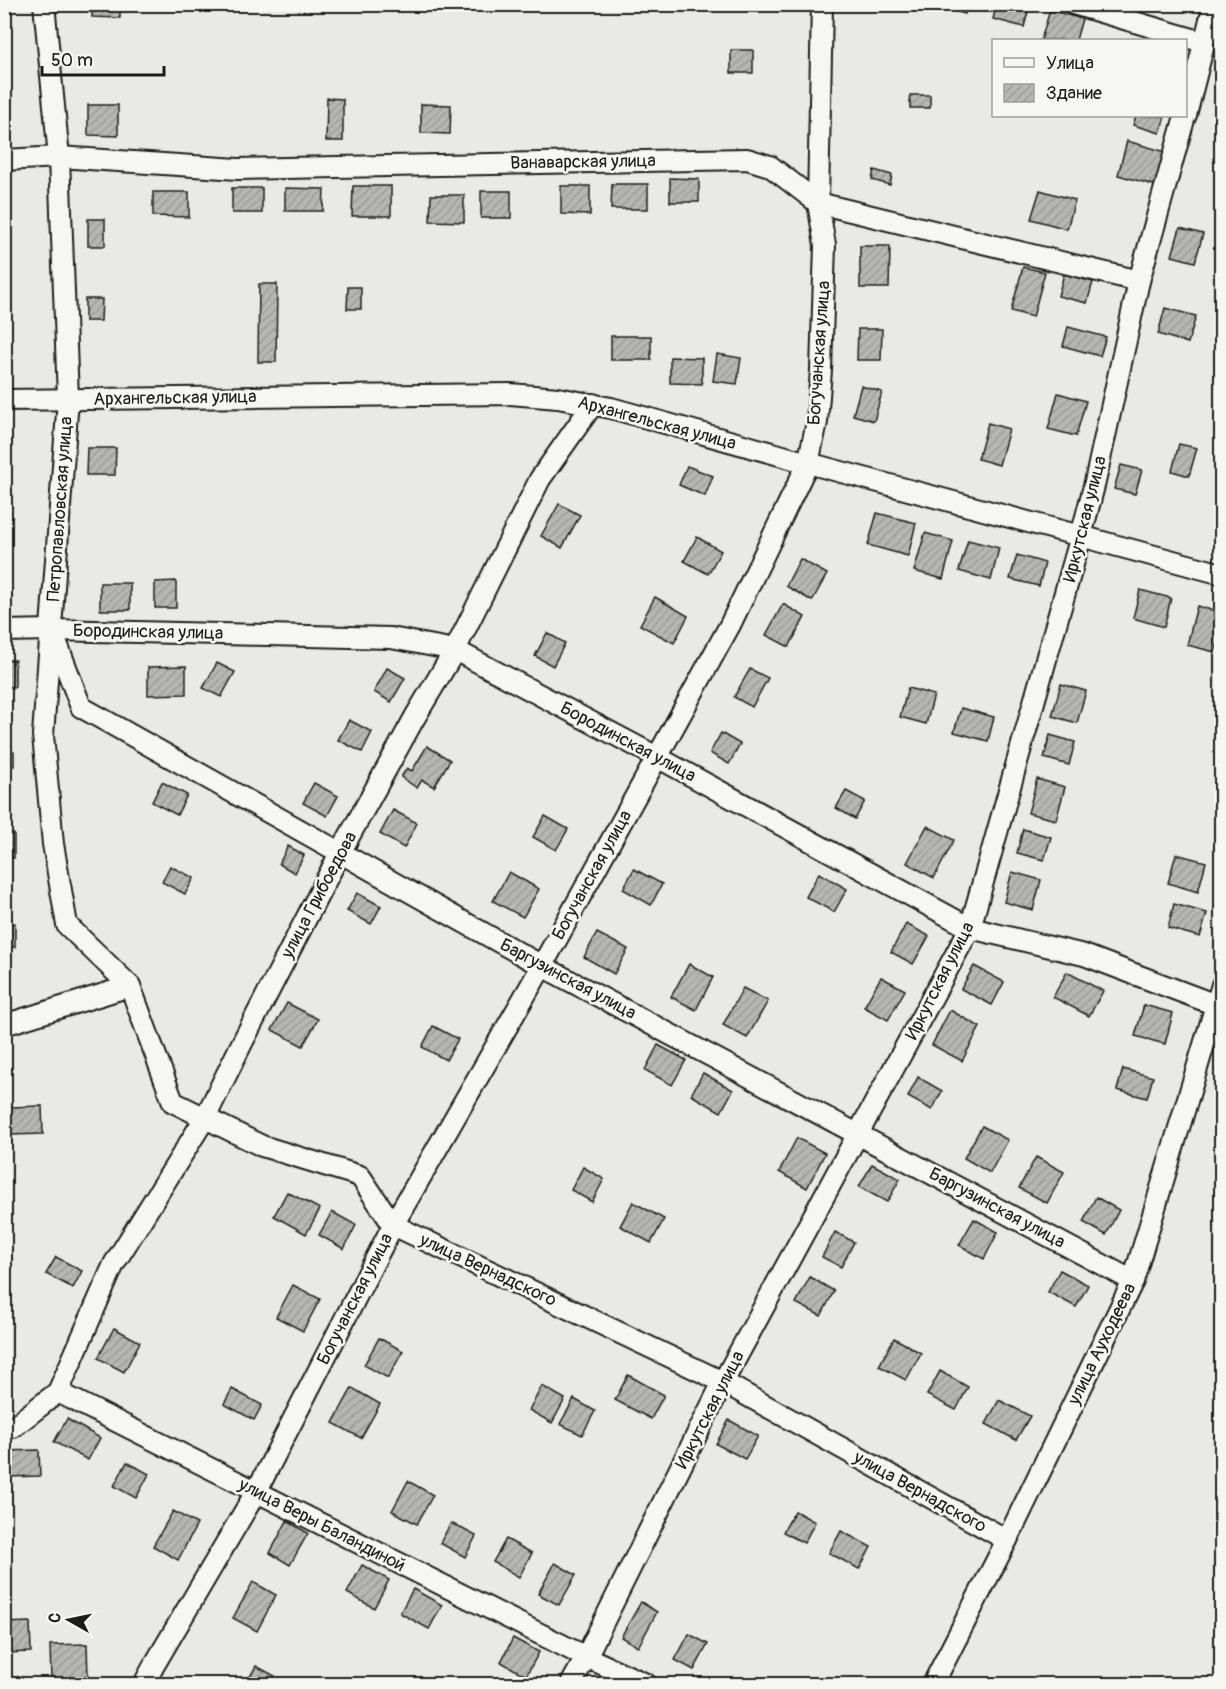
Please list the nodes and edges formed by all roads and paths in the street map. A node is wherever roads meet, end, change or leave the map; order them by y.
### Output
1 (44, 4) edge
2 (822, 4) edge
3 (1073, 4) edge
4 (1214, 4) edge
5 (1203, 42) junction
6 (1187, 107) edge
7 (1184, 117) edge
8 (58, 157) junction
9 (4, 160) edge
10 (818, 203) junction
11 (1139, 281) junction
12 (68, 399) junction
13 (4, 400) edge
14 (593, 404) junction
15 (807, 463) junction
16 (1082, 536) junction
17 (1221, 574) edge
18 (52, 630) junction
19 (4, 631) edge
20 (455, 650) junction
21 (657, 757) junction
22 (340, 853) junction
23 (970, 928) junction
24 (542, 966) junction
25 (1221, 985) edge
26 (130, 986) junction
27 (1216, 1005) junction
28 (4, 1025) edge
29 (205, 1118) junction
30 (859, 1134) junction
31 (393, 1225) junction
32 (1133, 1281) junction
33 (723, 1382) junction
34 (58, 1392) junction
35 (4, 1427) edge
36 (256, 1492) junction
37 (1007, 1540) junction
38 (586, 1657) junction
39 (144, 1684) edge
40 (572, 1684) edge
41 (646, 1684) edge
42 (933, 1684) edge

1 - 8 street, Петропавловская улица
2 - 10 street, Богучанская улица
3 - 5 street
4 - 5 street, Иркутская улица
5 - 6 street, Иркутская улица
7 - 11 street, Иркутская улица
8 - 9 street, Ванаварская улица
8 - 10 street, Ванаварская улица
8 - 12 street, Петропавловская улица
10 - 11 street, Ванаварская улица
10 - 15 street, Богучанская улица
11 - 16 street, Иркутская улица
12 - 13 street, Архангельская улица
12 - 14 street, Архангельская улица
12 - 18 street, Петропавловская улица
14 - 15 street, Архангельская улица
14 - 20 street, улица Грибоедова
15 - 16 street, Архангельская улица
15 - 21 street, Богучанская улица
16 - 17 street, Архангельская улица
16 - 23 street, Иркутская улица
18 - 19 street, Бородинская улица
18 - 20 street, Бородинская улица
18 - 22 street, Баргузинская улица
18 - 26 street, Петропавловская улица
20 - 21 street, Бородинская улица
20 - 22 street, улица Грибоедова
21 - 23 street, Бородинская улица
21 - 24 street, Богучанская улица
22 - 24 street, Баргузинская улица
22 - 29 street, улица Грибоедова
23 - 27 street, Бородинская улица
23 - 30 street, Иркутская улица
24 - 30 street, Баргузинская улица
24 - 31 street, Богучанская улица
25 - 27 street, улица Ауходеева
26 - 28 street
26 - 29 street
27 - 32 street, улица Ауходеева
29 - 31 street
29 - 34 street, улица Грибоедова
30 - 32 street, Баргузинская улица
30 - 33 street, Иркутская улица
31 - 33 street, улица Вернадского
31 - 36 street, Богучанская улица
32 - 37 street, улица Ауходеева
33 - 37 street, улица Вернадского
33 - 38 street, Иркутская улица
34 - 35 street
34 - 36 street, улица Веры Баландиной
36 - 38 street, улица Веры Баландиной
36 - 39 street, Богучанская улица
37 - 42 street, улица Ауходеева
38 - 40 street, Иркутская улица
38 - 41 street, улица Веры Баландиной

